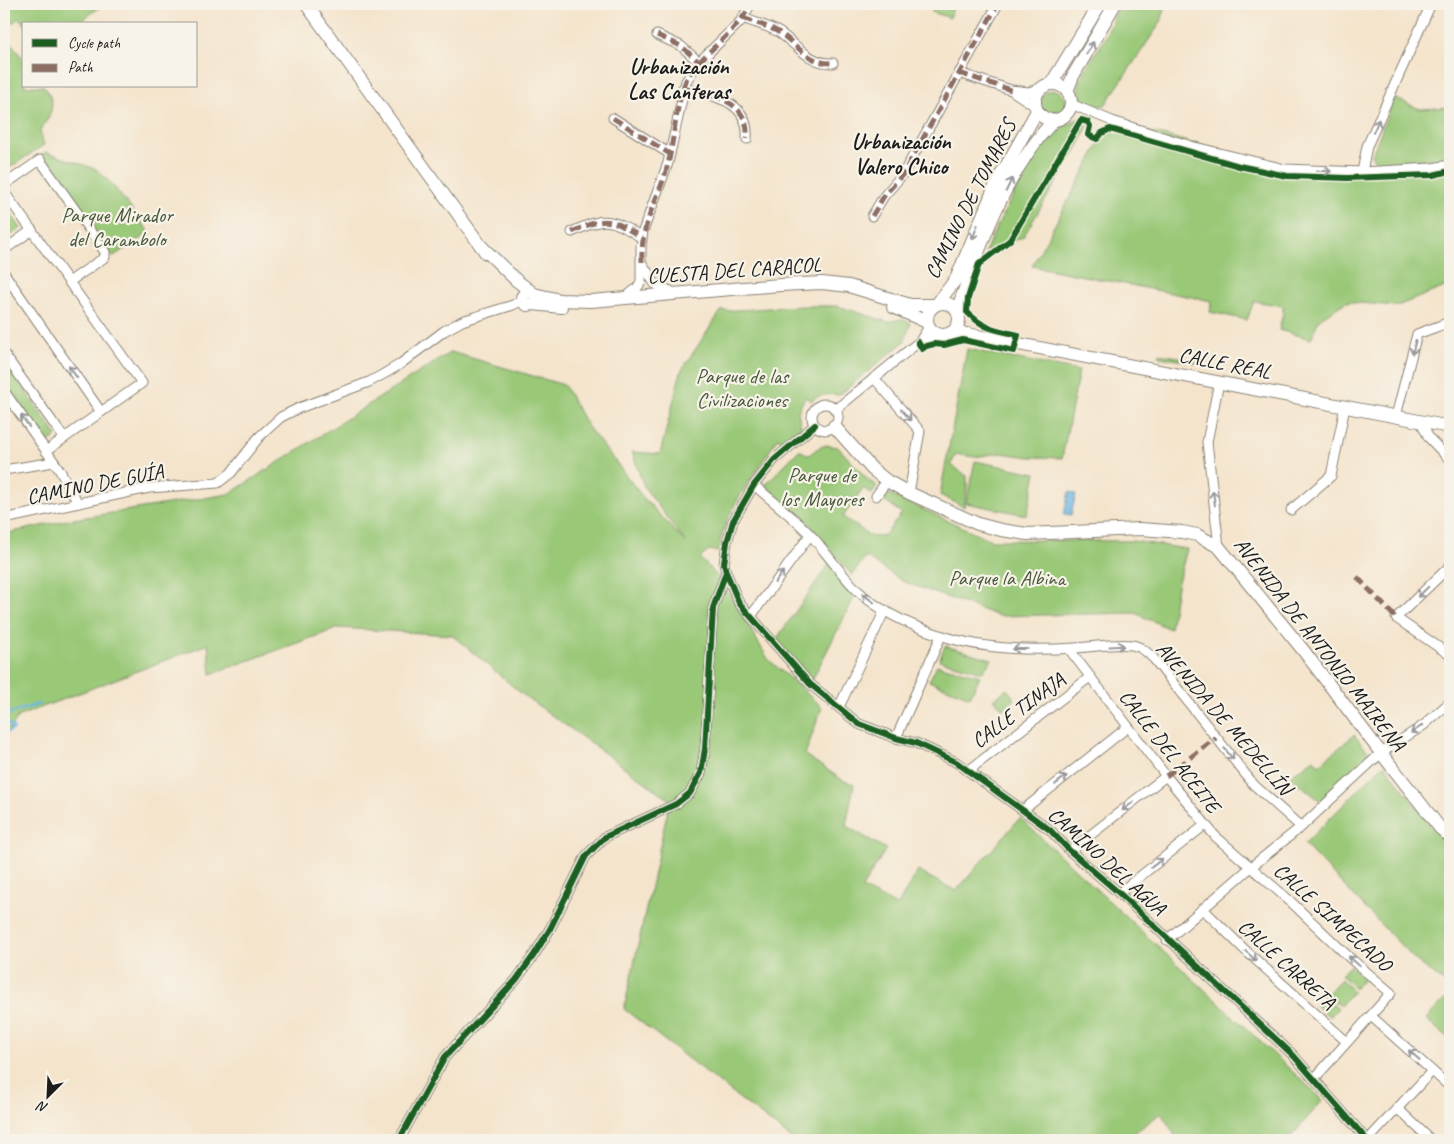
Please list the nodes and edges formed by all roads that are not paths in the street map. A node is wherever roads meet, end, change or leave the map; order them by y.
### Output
1 (306, 4) edge
2 (751, 4) edge
3 (998, 4) edge
4 (1100, 4) edge
5 (1115, 4) edge
6 (1431, 4) edge
7 (743, 18) junction
8 (657, 35) dead end
9 (699, 62) junction
10 (833, 63) dead end
11 (959, 72) junction
12 (1046, 86) junction
13 (683, 88) junction
14 (1011, 90) junction
15 (1067, 91) junction
16 (1071, 104) junction
17 (1036, 108) junction
18 (613, 118) dead end
19 (1053, 121) junction
20 (747, 139) dead end
21 (670, 154) junction
22 (1450, 165) edge
23 (1362, 172) junction
24 (4, 185) edge
25 (4, 192) edge
26 (872, 216) dead end
27 (32, 230) junction
28 (572, 232) dead end
29 (642, 238) junction
30 (4, 250) edge
31 (642, 262) junction
32 (4, 273) edge
33 (69, 282) junction
34 (675, 293) junction
35 (529, 298) junction
36 (624, 298) junction
37 (936, 304) junction
38 (958, 314) junction
39 (1450, 322) edge
40 (928, 324) junction
41 (946, 334) junction
42 (992, 339) junction
43 (920, 340) junction
44 (4, 354) edge
45 (874, 378) junction
46 (1219, 382) junction
47 (4, 391) edge
48 (1345, 406) junction
49 (835, 410) junction
50 (100, 412) junction
51 (1396, 416) junction
52 (1421, 422) junction
53 (814, 425) junction
54 (834, 426) junction
55 (1450, 427) edge
56 (64, 438) junction
57 (46, 451) junction
58 (1450, 460) edge
59 (54, 462) junction
60 (4, 470) edge
61 (887, 481) junction
62 (754, 485) junction
63 (909, 493) junction
64 (876, 496) dead end
65 (78, 503) junction
66 (1291, 510) dead end
67 (4, 520) edge
68 (810, 535) junction
69 (1219, 547) junction
70 (1450, 566) edge
71 (726, 572) junction
72 (885, 610) junction
73 (751, 616) junction
74 (941, 636) junction
75 (1069, 649) junction
76 (1450, 655) edge
77 (1090, 677) junction
78 (1450, 702) edge
79 (839, 707) junction
80 (1128, 727) junction
81 (896, 738) junction
82 (1381, 753) junction
83 (968, 770) junction
84 (1166, 776) junction
85 (1023, 810) junction
86 (1205, 825) junction
87 (1301, 828) junction
88 (1450, 837) edge
89 (1070, 851) junction
90 (1252, 867) junction
91 (1119, 893) junction
92 (1204, 910) junction
93 (1167, 940) junction
94 (1371, 1016) junction
95 (1347, 1042) junction
96 (1432, 1071) junction
97 (1314, 1079) junction
98 (1450, 1087) edge
99 (1398, 1109) junction
100 (399, 1140) edge
101 (1368, 1140) edge
102 (1431, 1140) edge

1 - 35 main road, CUESTA DEL CARACOL
2 - 7 street
3 - 11 street
4 - 12 main road
15 -> 5 main road
23 -> 6 street
7 - 9 street
7 - 10 street
8 - 9 street
9 - 13 street
11 - 14 street
11 - 26 street
12 - 14 street
12 - 15 main road
12 - 17 main road
13 - 20 street
13 - 21 street
14 - 17 street
15 - 16 main road
16 - 19 main road
16 -> 23 street
17 - 19 main road
17 -> 37 main road, CAMINO DE TOMARES
18 - 21 street
38 -> 19 main road, CAMINO DE TOMARES
21 - 29 street
22 - 23 street
24 - 33 street
25 - 27 street
27 - 30 street
27 - 33 street
28 - 29 street
29 - 31 street
31 - 34 street
31 - 36 street
50 -> 32 street
33 - 50 street
34 - 36 main road, CUESTA DEL CARACOL
34 - 37 main road, CUESTA DEL CARACOL
35 - 36 main road, CUESTA DEL CARACOL
35 - 40 main road, CUESTA DEL CARACOL
35 - 65 street, CAMINO DE GUÍA
37 - 38 main road
37 - 40 main road
38 - 41 main road
38 - 42 main road, CALLE REAL
39 -> 51 street
40 - 41 main road
40 - 43 street
41 - 42 main road, CALLE REAL
41 - 43 street
42 - 46 main road, CALLE REAL
43 - 45 street
44 - 56 street
45 - 49 street
45 -> 63 street
46 - 48 main road, CALLE REAL
69 -> 46 street
57 -> 47 street
48 - 51 main road, CALLE REAL
48 - 66 street
49 - 53 street
49 - 54 street
50 - 56 street
51 - 52 main road, CALLE REAL
52 - 55 main road, CALLE REAL
52 - 58 street
53 - 54 street
53 - 62 street, CAMINO DEL AGUA
54 - 61 main road, AVENIDA DE ANTONIO MAIRENA
56 - 57 street
57 - 59 street
59 - 60 street
59 - 65 street
61 - 63 main road, AVENIDA DE ANTONIO MAIRENA
61 - 64 street
62 - 68 street, AVENIDA DE MEDELLÍN
62 - 71 street, CAMINO DEL AGUA
63 - 69 main road, AVENIDA DE ANTONIO MAIRENA
65 - 67 street, CAMINO DE GUÍA
72 -> 68 street, AVENIDA DE MEDELLÍN
73 -> 68 street
69 - 82 main road, AVENIDA DE ANTONIO MAIRENA
70 -> 76 street
71 - 73 street, CAMINO DEL AGUA
71 - 100 street
72 - 74 street, AVENIDA DE MEDELLÍN
72 - 79 street
73 - 79 street, CAMINO DEL AGUA
75 -> 74 street, AVENIDA DE MEDELLÍN
74 - 81 street
75 - 77 street, CALLE DEL ACEITE
75 -> 87 street, AVENIDA DE MEDELLÍN
77 - 80 street, CALLE DEL ACEITE
77 - 83 street, CALLE TINAJA
78 -> 82 street
79 - 81 street, CAMINO DEL AGUA
80 - 84 street, CALLE DEL ACEITE
85 -> 80 street
81 - 83 street, CAMINO DEL AGUA
82 - 87 street
82 - 88 main road, AVENIDA DE ANTONIO MAIRENA
83 - 85 street, CAMINO DEL AGUA
84 - 86 street, CALLE DEL ACEITE
84 -> 89 street
85 - 89 street, CAMINO DEL AGUA
86 - 90 street, CALLE DEL ACEITE
91 -> 86 street
87 - 90 street
89 - 91 street, CAMINO DEL AGUA
90 - 92 street
94 -> 90 street, CALLE SIMPECADO
91 - 93 street, CAMINO DEL AGUA
92 - 93 street
92 -> 95 street, CALLE CARRETA
93 - 97 street, CAMINO DEL AGUA
94 - 95 street
96 -> 94 street
95 - 97 street
96 - 98 street
96 - 99 street
97 - 101 street, CAMINO DEL AGUA
99 - 101 street
99 - 102 street

